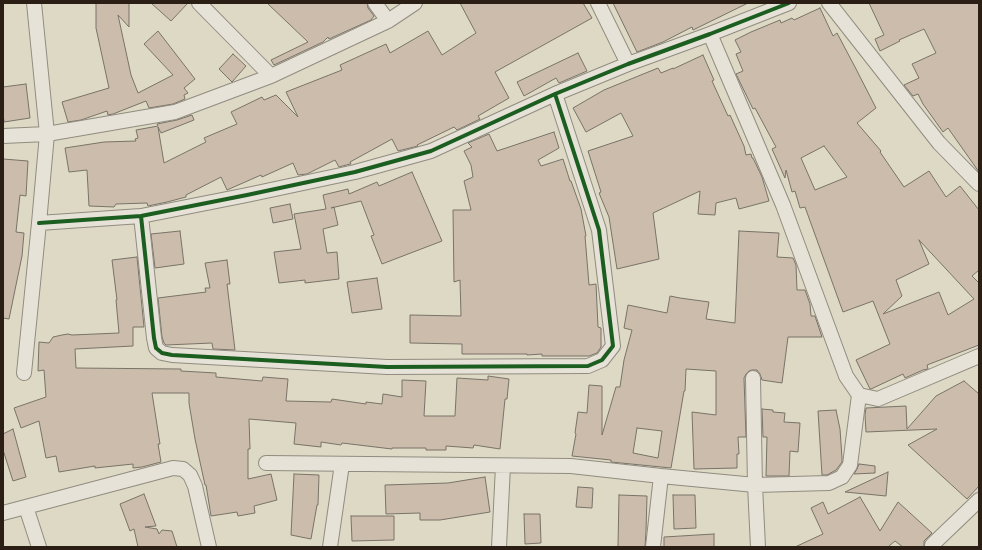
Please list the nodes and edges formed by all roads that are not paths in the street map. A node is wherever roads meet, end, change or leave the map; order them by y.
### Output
1 (34, 3) edge
2 (199, 3) edge
3 (375, 3) edge
4 (415, 3) edge
5 (598, 3) edge
6 (789, 3) edge
7 (829, 3) edge
8 (388, 21) junction
9 (710, 34) junction
10 (628, 64) junction
11 (271, 76) junction
12 (555, 94) junction
13 (47, 134) junction
14 (3, 136) edge
15 (979, 184) edge
16 (141, 216) junction
17 (39, 223) junction
18 (979, 356) edge
19 (24, 373) dead end
20 (753, 378) dead end
21 (859, 395) junction
22 (266, 463) dead end
23 (342, 464) junction
24 (503, 466) junction
25 (661, 476) junction
26 (755, 485) junction
27 (979, 500) edge
28 (26, 507) junction
29 (3, 513) edge
30 (38, 547) edge
31 (209, 547) edge
32 (330, 547) edge
33 (499, 547) edge
34 (653, 547) edge
35 (758, 547) edge
36 (932, 547) edge

1 - 13 street
2 - 11 street
3 - 8 street
4 - 8 street
5 - 10 street
6 - 9 street
7 - 15 street
8 - 11 street
9 - 10 street
9 - 21 street
10 - 12 street
11 - 13 street
12 - 16 street
12 - 16 street
13 - 14 street
13 - 17 street
16 - 17 street
17 - 19 street
18 - 21 street
20 - 26 street
21 - 26 street
22 - 23 street
23 - 24 street
23 - 32 street
24 - 25 street
24 - 33 street
25 - 26 street
25 - 34 street
26 - 35 street
27 - 36 street
28 - 29 street
28 - 30 street
28 - 31 street

